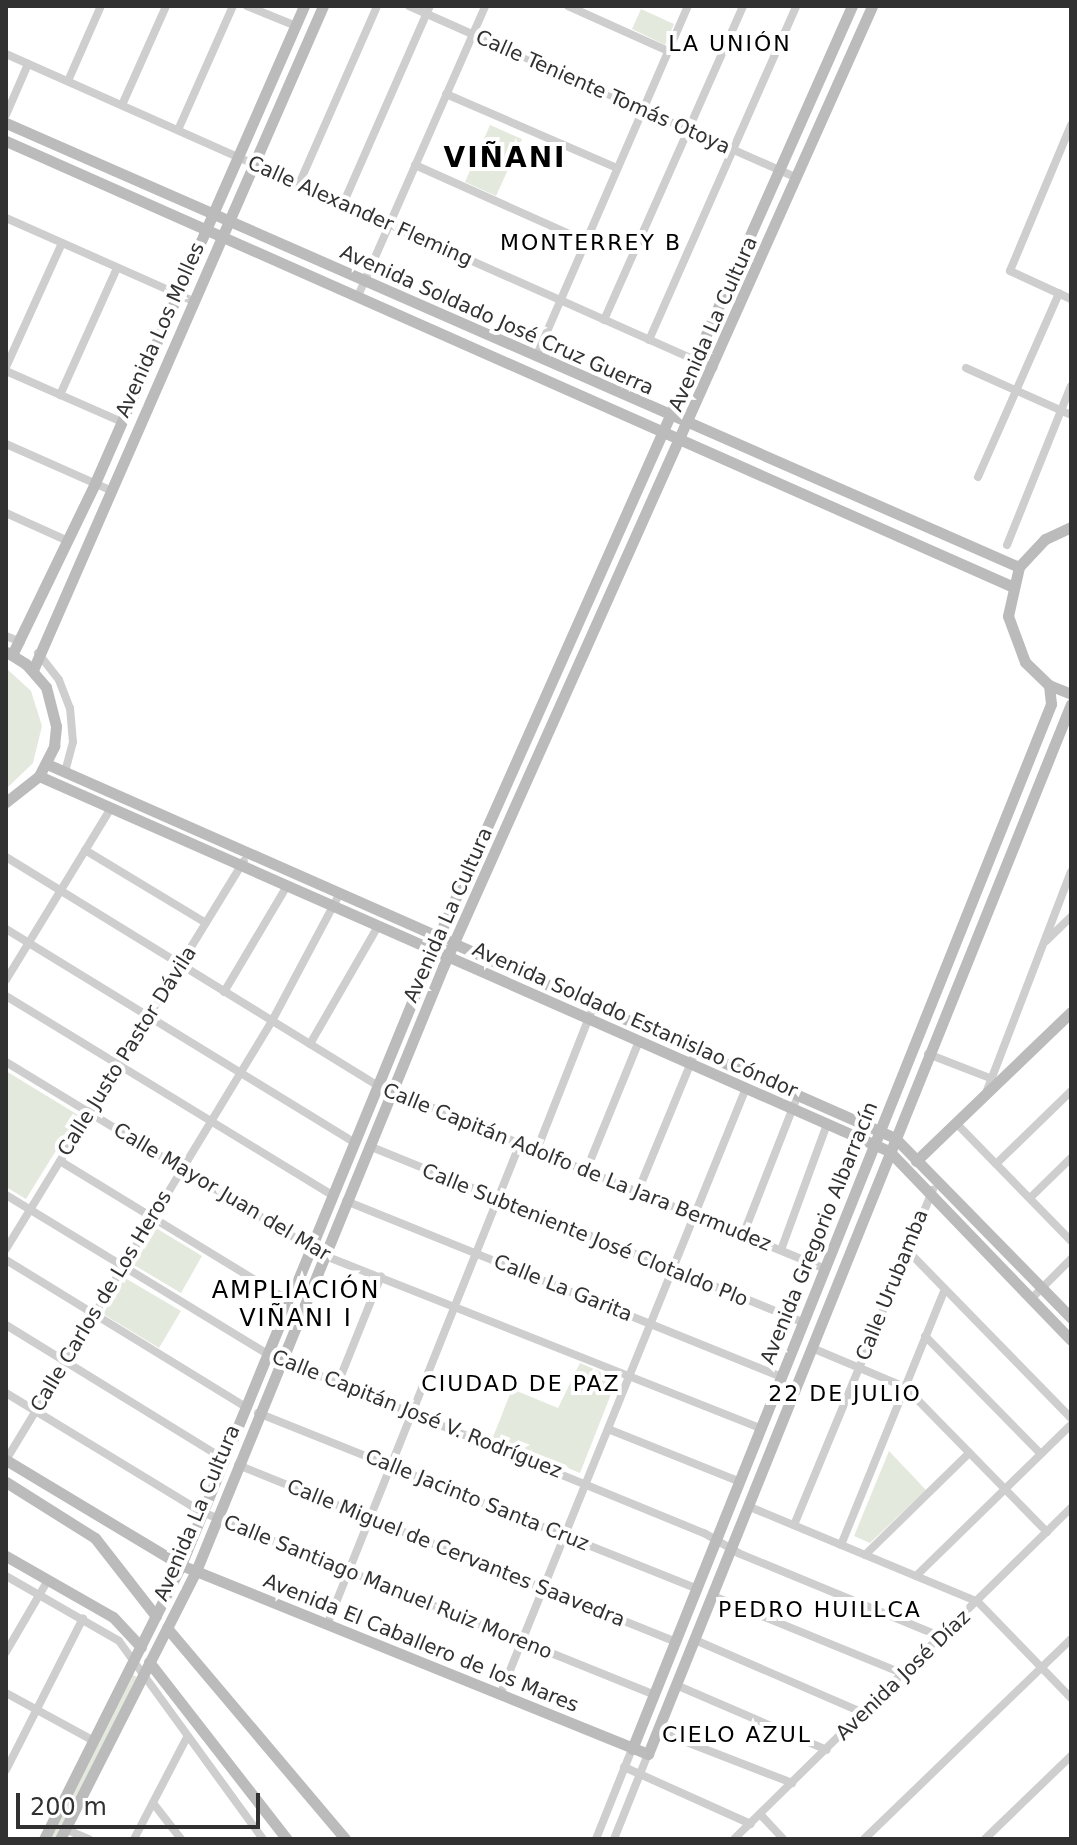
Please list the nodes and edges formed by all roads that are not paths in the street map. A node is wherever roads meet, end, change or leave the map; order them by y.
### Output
1 (101, 6) edge
2 (166, 6) edge
3 (233, 6) edge
4 (247, 6) edge
5 (304, 6) edge
6 (323, 6) edge
7 (377, 6) edge
8 (409, 6) edge
9 (485, 6) edge
10 (568, 6) edge
11 (688, 6) edge
12 (743, 6) edge
13 (796, 6) edge
14 (852, 6) edge
15 (872, 6) edge
16 (428, 10) edge
17 (296, 26) junction
18 (473, 34) junction
19 (668, 51) junction
20 (6, 54) edge
21 (28, 64) junction
22 (68, 81) junction
23 (446, 94) junction
24 (122, 105) junction
25 (642, 110) junction
26 (6, 115) edge
27 (6, 123) edge
28 (1071, 125) edge
29 (178, 130) junction
30 (688, 130) junction
31 (6, 141) edge
32 (733, 150) junction
33 (238, 157) junction
34 (253, 164) junction
35 (415, 165) junction
36 (617, 168) junction
37 (780, 171) junction
38 (797, 178) junction
39 (299, 184) junction
40 (343, 204) junction
41 (213, 215) junction
42 (6, 219) edge
43 (228, 221) junction
44 (389, 224) junction
45 (206, 229) junction
46 (221, 236) junction
47 (585, 241) junction
48 (62, 243) junction
49 (117, 268) junction
50 (364, 281) junction
51 (1059, 293) junction
52 (177, 294) junction
53 (358, 296) junction
54 (1071, 299) edge
55 (559, 300) junction
56 (193, 301) junction
57 (604, 320) junction
58 (649, 340) junction
59 (536, 357) junction
60 (696, 361) junction
61 (713, 368) junction
62 (966, 368) dead end
63 (6, 369) edge
64 (1071, 386) edge
65 (1016, 391) junction
66 (60, 395) junction
67 (1061, 411) junction
68 (1071, 415) edge
69 (671, 417) junction
70 (122, 422) junction
71 (689, 424) junction
72 (665, 432) junction
73 (682, 439) junction
74 (6, 444) edge
75 (978, 477) dead end
76 (95, 483) junction
77 (110, 490) junction
78 (7, 516) edge
79 (1071, 527) edge
80 (68, 541) junction
81 (1007, 545) dead end
82 (1019, 567) junction
83 (1011, 586) junction
84 (6, 636) edge
85 (21, 642) junction
86 (9, 653) edge
87 (38, 653) junction
88 (33, 670) junction
89 (553, 683) junction
90 (1049, 685) junction
91 (568, 690) junction
92 (1071, 694) edge
93 (68, 701) junction
94 (1071, 704) edge
95 (54, 707) junction
96 (47, 764) junction
97 (65, 772) junction
98 (39, 776) junction
99 (6, 802) edge
100 (111, 808) junction
101 (85, 850) junction
102 (249, 853) junction
103 (6, 857) edge
104 (241, 865) junction
105 (1071, 872) edge
106 (287, 886) junction
107 (60, 892) junction
108 (340, 893) junction
109 (334, 906) junction
110 (1071, 917) edge
111 (206, 923) junction
112 (378, 926) junction
113 (6, 929) edge
114 (440, 937) junction
115 (29, 943) junction
116 (454, 943) junction
117 (1042, 945) junction
118 (436, 951) junction
119 (448, 957) junction
120 (180, 965) junction
121 (6, 980) edge
122 (224, 992) junction
123 (6, 996) edge
124 (594, 1005) junction
125 (1071, 1012) edge
126 (149, 1016) junction
127 (588, 1018) junction
128 (272, 1021) junction
129 (639, 1041) junction
130 (310, 1044) junction
131 (696, 1050) junction
132 (928, 1054) junction
133 (6, 1062) edge
134 (690, 1063) junction
135 (119, 1065) junction
136 (240, 1072) junction
137 (990, 1078) junction
138 (377, 1085) junction
139 (746, 1088) junction
140 (391, 1091) junction
141 (1071, 1091) edge
142 (986, 1094) junction
143 (798, 1095) junction
144 (792, 1108) junction
145 (90, 1113) junction
146 (211, 1121) junction
147 (956, 1123) junction
148 (827, 1124) junction
149 (880, 1131) junction
150 (895, 1138) junction
151 (354, 1142) junction
152 (874, 1145) junction
153 (369, 1146) junction
154 (519, 1146) junction
155 (889, 1151) junction
156 (536, 1152) junction
157 (919, 1158) junction
158 (1071, 1158) edge
159 (60, 1161) junction
160 (996, 1164) junction
161 (181, 1169) junction
162 (907, 1169) junction
163 (586, 1171) junction
164 (941, 1182) junction
165 (638, 1191) junction
166 (930, 1193) junction
167 (6, 1195) edge
168 (332, 1195) junction
169 (1030, 1198) junction
170 (497, 1200) junction
171 (346, 1201) junction
172 (30, 1210) junction
173 (695, 1215) junction
174 (151, 1217) junction
175 (1071, 1225) edge
176 (1063, 1233) junction
177 (743, 1235) junction
178 (1071, 1241) edge
179 (311, 1248) junction
180 (6, 1249) edge
181 (906, 1249) junction
182 (781, 1250) junction
183 (476, 1253) junction
184 (323, 1255) junction
185 (1071, 1259) edge
186 (6, 1260) edge
187 (122, 1266) junction
188 (824, 1268) junction
189 (672, 1272) junction
190 (381, 1276) junction
191 (945, 1289) junction
192 (1043, 1289) junction
193 (1031, 1299) junction
194 (289, 1301) junction
195 (454, 1306) junction
196 (93, 1313) junction
197 (1071, 1318) edge
198 (802, 1322) junction
199 (651, 1323) junction
200 (6, 1325) edge
201 (925, 1336) junction
202 (1071, 1340) edge
203 (812, 1348) junction
204 (267, 1354) junction
205 (280, 1360) junction
206 (65, 1361) junction
207 (858, 1367) junction
208 (780, 1376) junction
209 (629, 1377) junction
210 (338, 1383) junction
211 (905, 1387) junction
212 (6, 1393) edge
213 (246, 1407) junction
214 (36, 1411) junction
215 (258, 1413) junction
216 (412, 1413) junction
217 (1071, 1418) edge
218 (1071, 1425) edge
219 (759, 1428) junction
220 (608, 1429) junction
221 (969, 1453) junction
222 (1041, 1454) junction
223 (224, 1459) junction
224 (6, 1460) edge
225 (238, 1465) junction
226 (391, 1466) junction
227 (738, 1481) junction
228 (6, 1482) edge
229 (586, 1483) junction
230 (1005, 1489) junction
231 (750, 1507) junction
232 (1071, 1508) edge
233 (202, 1512) junction
234 (217, 1517) junction
235 (369, 1518) junction
236 (794, 1525) junction
237 (1047, 1532) junction
238 (565, 1535) junction
239 (714, 1539) junction
240 (841, 1545) junction
241 (732, 1549) junction
242 (865, 1555) junction
243 (6, 1556) edge
244 (181, 1565) junction
245 (347, 1570) junction
246 (196, 1571) junction
247 (916, 1576) junction
248 (6, 1577) edge
249 (48, 1580) junction
250 (543, 1588) junction
251 (695, 1588) junction
252 (40, 1593) junction
253 (713, 1596) junction
254 (978, 1602) junction
255 (156, 1616) junction
256 (83, 1618) junction
257 (327, 1625) junction
258 (167, 1628) junction
259 (942, 1637) junction
260 (1071, 1639) edge
261 (695, 1640) junction
262 (522, 1641) junction
263 (674, 1641) junction
264 (141, 1647) junction
265 (6, 1652) edge
266 (134, 1661) junction
267 (149, 1662) junction
268 (1040, 1669) junction
269 (143, 1674) junction
270 (904, 1674) junction
271 (676, 1685) junction
272 (6, 1693) edge
273 (653, 1694) junction
274 (500, 1695) junction
275 (1071, 1698) edge
276 (36, 1709) junction
277 (864, 1713) junction
278 (658, 1731) junction
279 (187, 1737) junction
280 (94, 1741) junction
281 (632, 1749) junction
282 (827, 1750) junction
283 (648, 1754) junction
284 (1071, 1756) edge
285 (624, 1767) junction
286 (6, 1770) edge
287 (640, 1773) junction
288 (792, 1783) junction
289 (153, 1803) junction
290 (760, 1814) junction
291 (751, 1824) junction
292 (62, 1834) edge
293 (44, 1839) edge
294 (89, 1839) edge
295 (134, 1839) edge
296 (181, 1839) edge
297 (263, 1839) edge
298 (287, 1839) edge
299 (345, 1839) edge
300 (596, 1839) edge
301 (614, 1839) edge
302 (734, 1839) edge
303 (783, 1839) edge
304 (864, 1839) edge
305 (985, 1839) edge

1 - 22 street
2 - 24 street
3 - 29 street
4 - 17 street
5 - 17 street, Avenida Los Molles
6 - 34 street, Avenida Los Molles
7 - 39 street
8 - 16 street, Calle Teniente Tomás Otoya
9 - 18 street
10 - 19 street
11 - 19 street
12 - 30 street
13 - 32 street
14 - 37 street, Avenida La Cultura
15 - 38 street, Avenida La Cultura
16 - 18 street, Calle Teniente Tomás Otoya
16 - 40 street
17 - 33 street, Avenida Los Molles
18 - 23 street
18 - 25 street, Calle Teniente Tomás Otoya
19 - 25 street
20 - 21 street, Calle Alexander Fleming
21 - 22 street, Calle Alexander Fleming
21 - 26 street
22 - 24 street, Calle Alexander Fleming
23 - 35 street
23 - 36 street
24 - 29 street, Calle Alexander Fleming
25 - 30 street, Calle Teniente Tomás Otoya
25 - 36 street
27 - 41 street, Avenida Soldado José Cruz Guerra
28 - 51 street
29 - 33 street, Calle Alexander Fleming
30 - 32 street, Calle Teniente Tomás Otoya
30 - 57 street
31 - 45 street, Avenida Soldado José Cruz Guerra
32 - 37 street, Calle Teniente Tomás Otoya
32 - 58 street
33 - 34 street, Calle Alexander Fleming
33 - 41 street, Avenida Los Molles
34 - 39 street, Calle Alexander Fleming
34 - 43 street, Avenida Los Molles
35 - 44 street
35 - 47 street
36 - 47 street
37 - 38 street, Calle Teniente Tomás Otoya
37 - 60 street, Avenida La Cultura
38 - 61 street, Avenida La Cultura
39 - 40 street, Calle Alexander Fleming
40 - 44 street, Calle Alexander Fleming
41 - 43 street, Avenida Soldado José Cruz Guerra
41 - 45 street, Avenida Los Molles
42 - 48 street
43 - 46 street, Avenida Los Molles
43 - 50 street, Avenida Soldado José Cruz Guerra
44 - 50 street
44 - 55 street, Calle Alexander Fleming
45 - 46 street, Avenida Soldado José Cruz Guerra
45 - 52 street, Avenida Los Molles
46 - 53 street, Avenida Soldado José Cruz Guerra
46 - 56 street, Avenida Los Molles
47 - 55 street
48 - 49 street
48 - 63 street
49 - 52 street
49 - 66 street
50 - 53 street
50 - 59 street, Avenida Soldado José Cruz Guerra
51 - 54 street
51 - 65 street
52 - 56 street
52 - 70 street, Avenida Los Molles
53 - 72 street, Avenida Soldado José Cruz Guerra
55 - 57 street, Calle Alexander Fleming
55 - 59 street
56 - 77 street, Avenida Los Molles
57 - 58 street, Calle Alexander Fleming
58 - 60 street, Calle Alexander Fleming
59 - 69 street, Avenida Soldado José Cruz Guerra
60 - 61 street, Calle Alexander Fleming
60 - 69 street, Avenida La Cultura
61 - 71 street, Avenida La Cultura
62 - 65 street
63 - 66 street
64 - 67 street
65 - 67 street
65 - 75 street
66 - 70 street
67 - 68 street
67 - 81 street
69 - 71 street, Avenida Soldado José Cruz Guerra
69 - 72 street, Avenida La Cultura
70 - 76 street, Avenida Los Molles
71 - 73 street, Avenida La Cultura
71 - 82 street, Avenida Soldado José Cruz Guerra
72 - 73 street, Avenida Soldado José Cruz Guerra
72 - 89 street, Avenida La Cultura
73 - 83 street, Avenida Soldado José Cruz Guerra
73 - 91 street, Avenida La Cultura
74 - 76 street
76 - 77 street
76 - 80 street, Avenida Los Molles
77 - 87 street, Avenida Los Molles
78 - 80 street
79 - 82 street
80 - 85 street, Avenida Los Molles
82 - 83 street
83 - 90 street
84 - 85 street
85 - 86 street, Avenida Los Molles
86 - 88 street
87 - 88 street, Avenida Los Molles
87 - 93 street
88 - 95 street
89 - 91 street
89 - 114 street, Avenida La Cultura
90 - 92 street
90 - 149 street, Avenida Gregorio Albarracín
91 - 116 street, Avenida La Cultura
93 - 95 street
93 - 97 street
94 - 132 street, Avenida Gregorio Albarracín
95 - 96 street
96 - 97 street, Avenida Soldado Estanislao Cóndor
96 - 98 street
97 - 102 street, Avenida Soldado Estanislao Cóndor
98 - 99 street
98 - 100 street, Avenida Soldado Estanislao Cóndor
100 - 101 street
100 - 104 street, Avenida Soldado Estanislao Cóndor
101 - 107 street
101 - 111 street
102 - 104 street, Calle Justo Pastor Dávila
102 - 108 street, Avenida Soldado Estanislao Cóndor
103 - 107 street, Calle Capitán Adolfo de La Jara Bermudez
104 - 106 street, Avenida Soldado Estanislao Cóndor
104 - 111 street, Calle Justo Pastor Dávila
105 - 117 street
106 - 109 street, Avenida Soldado Estanislao Cóndor
106 - 122 street
107 - 115 street
107 - 120 street, Calle Capitán Adolfo de La Jara Bermudez
108 - 109 street, Calle Carlos de Los Heros
108 - 114 street, Avenida Soldado Estanislao Cóndor
109 - 112 street, Avenida Soldado Estanislao Cóndor
109 - 128 street, Calle Carlos de Los Heros
110 - 117 street
111 - 120 street, Calle Justo Pastor Dávila
112 - 118 street, Avenida Soldado Estanislao Cóndor
112 - 130 street
113 - 115 street
114 - 116 street, Avenida Soldado Estanislao Cóndor
114 - 118 street, Avenida La Cultura
115 - 121 street
115 - 126 street
116 - 119 street, Avenida La Cultura
116 - 124 street, Avenida Soldado Estanislao Cóndor
117 - 137 street
118 - 119 street, Avenida Soldado Estanislao Cóndor
118 - 138 street, Avenida La Cultura
119 - 127 street, Avenida Soldado Estanislao Cóndor
119 - 140 street, Avenida La Cultura
120 - 122 street, Calle Capitán Adolfo de La Jara Bermudez
120 - 126 street, Calle Justo Pastor Dávila
122 - 128 street, Calle Capitán Adolfo de La Jara Bermudez
123 - 135 street
124 - 127 street
124 - 131 street, Avenida Soldado Estanislao Cóndor
125 - 142 street
126 - 135 street, Calle Justo Pastor Dávila
126 - 136 street
127 - 129 street, Avenida Soldado Estanislao Cóndor
127 - 156 street
128 - 130 street, Calle Capitán Adolfo de La Jara Bermudez
128 - 136 street, Calle Carlos de Los Heros
129 - 134 street, Avenida Soldado Estanislao Cóndor
129 - 163 street
130 - 138 street, Calle Capitán Adolfo de La Jara Bermudez
131 - 134 street
131 - 143 street, Avenida Soldado Estanislao Cóndor
132 - 137 street
132 - 150 street, Avenida Gregorio Albarracín
133 - 145 street, Calle Mayor Juan del Mar
134 - 139 street, Avenida Soldado Estanislao Cóndor
134 - 165 street
135 - 145 street, Calle Justo Pastor Dávila
135 - 146 street
136 - 146 street, Calle Carlos de Los Heros
136 - 151 street
137 - 142 street
138 - 140 street, Calle Capitán Adolfo de La Jara Bermudez
138 - 151 street, Avenida La Cultura
139 - 144 street, Avenida Soldado Estanislao Cóndor
139 - 173 street
140 - 153 street, Avenida La Cultura
140 - 154 street, Calle Capitán Adolfo de La Jara Bermudez
141 - 160 street
142 - 147 street
143 - 144 street
143 - 149 street, Avenida Soldado Estanislao Cóndor
144 - 148 street, Avenida Soldado Estanislao Cóndor
144 - 177 street
145 - 159 street, Calle Justo Pastor Dávila
145 - 161 street, Calle Mayor Juan del Mar
146 - 161 street, Calle Carlos de Los Heros
146 - 168 street
147 - 157 street
147 - 160 street
148 - 152 street, Avenida Soldado Estanislao Cóndor
148 - 182 street
149 - 150 street, Avenida Soldado Estanislao Cóndor
149 - 152 street, Avenida Gregorio Albarracín
150 - 155 street, Avenida Gregorio Albarracín
150 - 157 street, Avenida Soldado Estanislao Cóndor
151 - 168 street, Avenida La Cultura
152 - 155 street, Avenida Soldado Estanislao Cóndor
152 - 188 street, Avenida Gregorio Albarracín
153 - 170 street, Calle Subteniente José Clotaldo Plo
153 - 171 street, Avenida La Cultura
154 - 156 street, Calle Capitán Adolfo de La Jara Bermudez
154 - 170 street
155 - 162 street, Avenida Soldado Estanislao Cóndor
155 - 203 street, Avenida Gregorio Albarracín
156 - 163 street, Calle Capitán Adolfo de La Jara Bermudez
157 - 162 street
157 - 164 street, Avenida Soldado Estanislao Cóndor
158 - 169 street
159 - 172 street, Calle Justo Pastor Dávila
159 - 174 street
160 - 169 street
161 - 174 street, Calle Carlos de Los Heros
161 - 179 street, Calle Mayor Juan del Mar
162 - 166 street, Avenida Soldado Estanislao Cóndor
163 - 165 street, Calle Capitán Adolfo de La Jara Bermudez
164 - 166 street, Calle Urubamba
164 - 192 street, Avenida Soldado Estanislao Cóndor
165 - 173 street, Calle Capitán Adolfo de La Jara Bermudez
166 - 181 street, Calle Urubamba
166 - 193 street, Avenida Soldado Estanislao Cóndor
167 - 172 street, Calle Capitán José V. Rodríguez
168 - 179 street, Avenida La Cultura
169 - 176 street
170 - 183 street
170 - 189 street, Calle Subteniente José Clotaldo Plo
171 - 183 street, Calle La Garita
171 - 184 street, Avenida La Cultura
172 - 180 street, Calle Justo Pastor Dávila
172 - 187 street, Calle Capitán José V. Rodríguez
173 - 177 street, Calle Capitán Adolfo de La Jara Bermudez
173 - 189 street
174 - 187 street, Calle Carlos de Los Heros
174 - 194 street
175 - 176 street
176 - 178 street
177 - 182 street, Calle Capitán Adolfo de La Jara Bermudez
179 - 184 street, Calle Mayor Juan del Mar
179 - 194 street, Avenida La Cultura
181 - 191 street
181 - 207 street, Calle Urubamba
182 - 188 street, Calle Capitán Adolfo de La Jara Bermudez
183 - 195 street
183 - 199 street, Calle La Garita
184 - 190 street, Calle Mayor Juan del Mar
184 - 205 street, Avenida La Cultura
185 - 192 street
186 - 196 street
187 - 196 street, Calle Carlos de Los Heros
187 - 204 street, Calle Capitán José V. Rodríguez
188 - 198 street, Avenida Gregorio Albarracín
189 - 198 street, Calle Subteniente José Clotaldo Plo
189 - 199 street
190 - 195 street, Calle Mayor Juan del Mar
190 - 210 street
191 - 201 street
191 - 217 street
192 - 193 street
192 - 197 street, Avenida Soldado Estanislao Cóndor
193 - 202 street, Avenida Soldado Estanislao Cóndor
194 - 204 street, Avenida La Cultura
195 - 209 street, Calle Mayor Juan del Mar
195 - 216 street
196 - 206 street, Calle Carlos de Los Heros
196 - 213 street
198 - 208 street, Avenida Gregorio Albarracín
199 - 208 street, Calle La Garita
199 - 209 street
200 - 206 street
201 - 211 street
201 - 222 street
203 - 207 street
203 - 231 street, Avenida Gregorio Albarracín
204 - 205 street, Calle Capitán José V. Rodríguez
204 - 213 street, Avenida La Cultura
205 - 210 street, Calle Capitán José V. Rodríguez
205 - 215 street, Avenida La Cultura
206 - 214 street, Calle Carlos de Los Heros
206 - 223 street
207 - 211 street
207 - 236 street, Calle Urubamba
208 - 219 street, Avenida Gregorio Albarracín
209 - 219 street, Calle Mayor Juan del Mar
209 - 220 street
210 - 216 street, Calle Capitán José V. Rodríguez
211 - 221 street
211 - 240 street
212 - 214 street, Calle Santiago Manuel Ruiz Moreno
213 - 223 street, Avenida La Cultura
214 - 224 street, Calle Carlos de Los Heros
214 - 233 street, Calle Santiago Manuel Ruiz Moreno
215 - 225 street, Avenida La Cultura
215 - 226 street, Calle Jacinto Santa Cruz
216 - 226 street
216 - 229 street, Calle Capitán José V. Rodríguez
218 - 222 street
219 - 227 street, Avenida Gregorio Albarracín
220 - 227 street
220 - 229 street
221 - 230 street
221 - 242 street
222 - 230 street
223 - 233 street, Avenida La Cultura
224 - 244 street, Avenida El Caballero de los Mares
225 - 234 street, Avenida La Cultura
225 - 235 street, Calle Miguel de Cervantes Saavedra
226 - 235 street
226 - 238 street, Calle Jacinto Santa Cruz
227 - 239 street, Avenida Gregorio Albarracín
228 - 255 street
229 - 238 street
229 - 239 street, Calle Capitán José V. Rodríguez
230 - 237 street
230 - 247 street
231 - 236 street
231 - 241 street, Avenida Gregorio Albarracín
232 - 237 street, Avenida José Díaz
233 - 234 street, Calle Santiago Manuel Ruiz Moreno
233 - 244 street, Avenida La Cultura
234 - 245 street, Calle Santiago Manuel Ruiz Moreno
234 - 246 street, Avenida La Cultura
235 - 245 street
235 - 250 street, Calle Miguel de Cervantes Saavedra
236 - 240 street
237 - 254 street, Avenida José Díaz
238 - 250 street
238 - 251 street, Calle Jacinto Santa Cruz
239 - 241 street, Calle Capitán José V. Rodríguez
239 - 251 street, Avenida Gregorio Albarracín
240 - 242 street
241 - 253 street, Avenida Gregorio Albarracín
241 - 259 street, Calle Capitán José V. Rodríguez
242 - 247 street
243 - 249 street
244 - 246 street, Avenida El Caballero de los Mares
244 - 255 street, Avenida La Cultura
245 - 257 street
245 - 262 street, Calle Santiago Manuel Ruiz Moreno
246 - 257 street, Avenida El Caballero de los Mares
246 - 258 street, Avenida La Cultura
247 - 254 street
248 - 252 street
249 - 252 street
249 - 264 street
250 - 262 street
250 - 263 street, Calle Miguel de Cervantes Saavedra
251 - 263 street, Avenida Gregorio Albarracín
252 - 256 street
252 - 265 street
253 - 261 street, Avenida Gregorio Albarracín
253 - 270 street
254 - 259 street, Avenida José Díaz
254 - 268 street
255 - 264 street, Avenida La Cultura
256 - 266 street
256 - 276 street
257 - 274 street, Avenida El Caballero de los Mares
258 - 267 street, Avenida La Cultura
258 - 299 street
259 - 270 street, Avenida José Díaz
260 - 268 street
261 - 271 street, Avenida Gregorio Albarracín
261 - 277 street
262 - 273 street, Calle Santiago Manuel Ruiz Moreno
262 - 274 street
263 - 273 street, Avenida Gregorio Albarracín
264 - 266 street, Avenida La Cultura
266 - 269 street
266 - 280 street, Avenida La Cultura
267 - 269 street, Avenida La Cultura
267 - 298 street
268 - 275 street
268 - 304 street
269 - 279 street
269 - 292 street, Avenida La Cultura
270 - 277 street, Avenida José Díaz
271 - 278 street, Avenida Gregorio Albarracín
271 - 282 street
272 - 276 street
273 - 281 street, Avenida Gregorio Albarracín
274 - 281 street, Avenida El Caballero de los Mares
276 - 280 street
276 - 286 street
277 - 282 street, Avenida José Díaz
278 - 283 street, Avenida Gregorio Albarracín
278 - 288 street
279 - 289 street
279 - 297 street
280 - 293 street, Avenida La Cultura
281 - 283 street, Avenida El Caballero de los Mares
281 - 285 street, Avenida Gregorio Albarracín
282 - 288 street, Avenida José Díaz
283 - 287 street, Avenida Gregorio Albarracín
284 - 305 street
285 - 287 street
285 - 300 street, Avenida Gregorio Albarracín
287 - 291 street
287 - 301 street, Avenida Gregorio Albarracín
288 - 290 street, Avenida José Díaz
289 - 295 street
289 - 296 street
290 - 291 street, Avenida José Díaz
290 - 303 street
291 - 302 street, Avenida José Díaz
292 - 294 street

